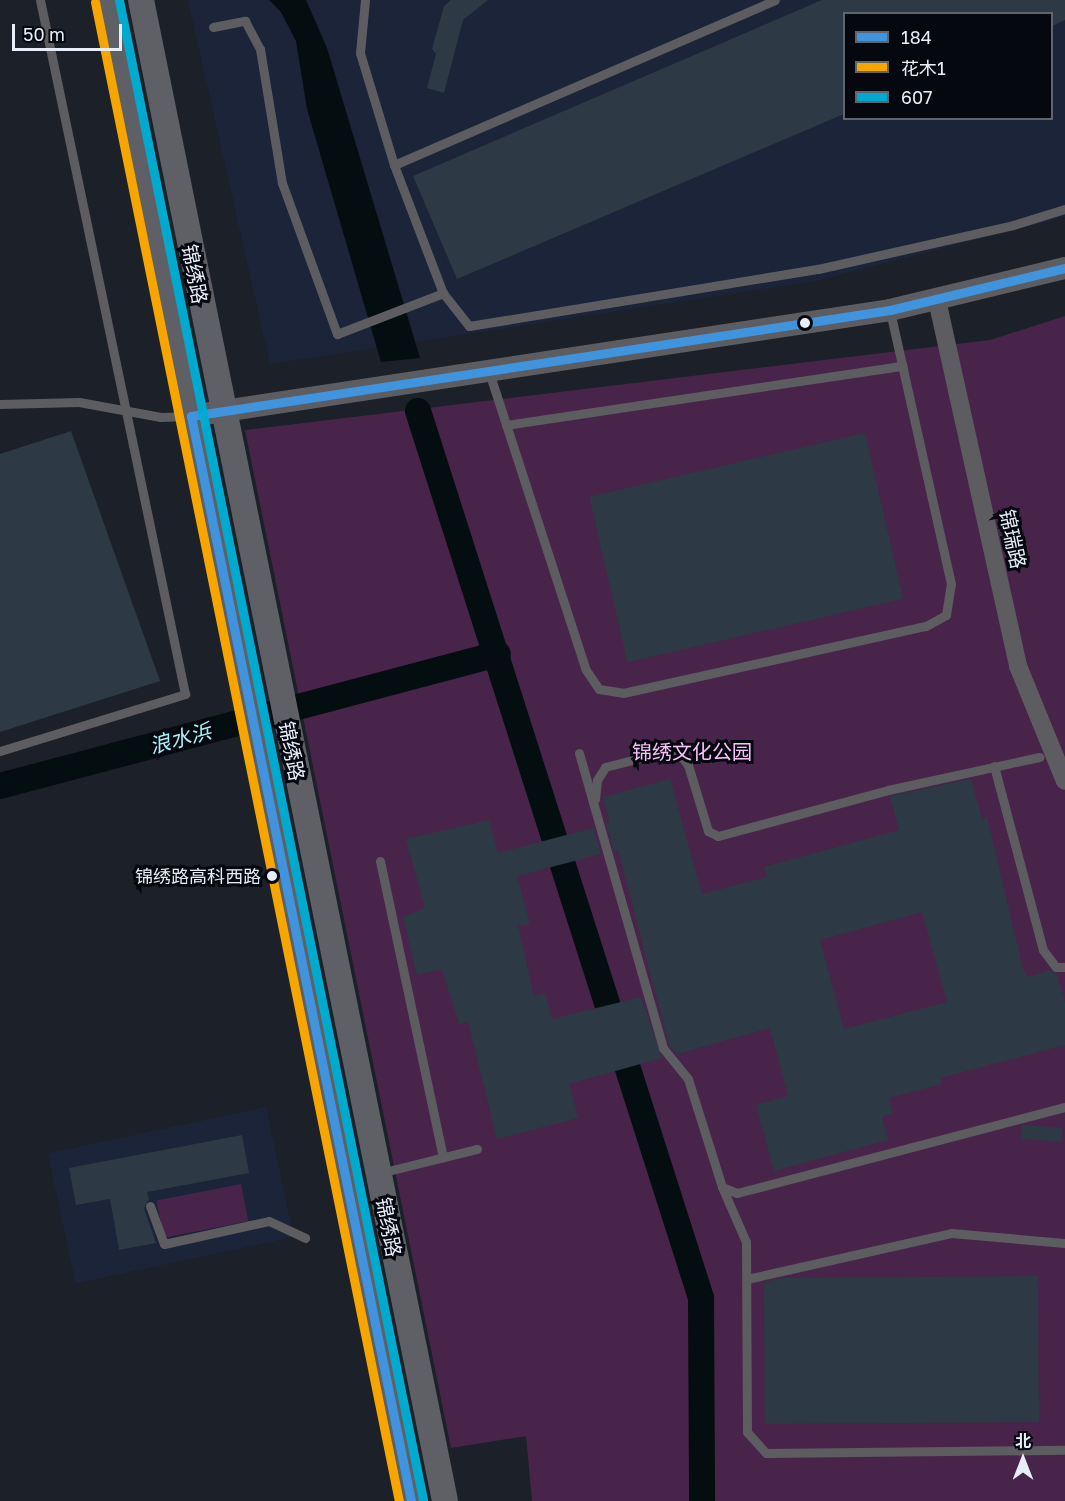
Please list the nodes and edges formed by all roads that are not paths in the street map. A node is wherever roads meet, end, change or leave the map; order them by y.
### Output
1 (40, 0) edge
2 (107, 0) edge
3 (141, 0) edge
4 (365, 0) edge
5 (775, 0) edge
6 (213, 27) dead end
7 (394, 165) junction
8 (1065, 208) edge
9 (1065, 268) edge
10 (443, 292) junction
11 (937, 300) junction
12 (890, 310) junction
13 (903, 366) junction
14 (489, 371) junction
15 (0, 404) edge
16 (124, 409) junction
17 (222, 411) junction
18 (191, 416) junction
19 (506, 424) junction
20 (0, 751) edge
21 (579, 753) dead end
22 (1039, 757) dead end
23 (994, 766) junction
24 (1065, 781) edge
25 (594, 807) junction
26 (380, 861) dead end
27 (1065, 967) edge
28 (1065, 1107) edge
29 (477, 1149) dead end
30 (443, 1157) junction
31 (378, 1174) junction
32 (722, 1187) junction
33 (150, 1206) dead end
34 (305, 1238) dead end
35 (1065, 1243) edge
36 (747, 1279) junction
37 (1065, 1450) edge
38 (411, 1501) edge
39 (445, 1501) edge

1 - 16 lane
2 - 18 main road, 锦绣路
3 - 17 main road, 锦绣路
4 - 7 lane
5 - 7 lane
6 - 10 lane
7 - 10 lane
8 - 10 lane
9 - 11 street
11 - 12 street
11 - 24 street, 锦瑞路
12 - 13 lane
12 - 14 street
13 - 19 lane
13 - 19 lane
14 - 17 street
14 - 19 lane
15 - 16 lane
16 - 18 lane
16 - 20 lane
17 - 18 street
17 - 31 main road, 锦绣路
18 - 38 main road, 锦绣路
21 - 25 lane
22 - 23 lane
23 - 25 lane
23 - 27 lane
25 - 32 lane
26 - 30 lane
28 - 32 lane
29 - 30 lane
30 - 31 lane
31 - 39 main road, 锦绣路
32 - 36 lane
33 - 34 lane
35 - 36 lane
36 - 37 lane

